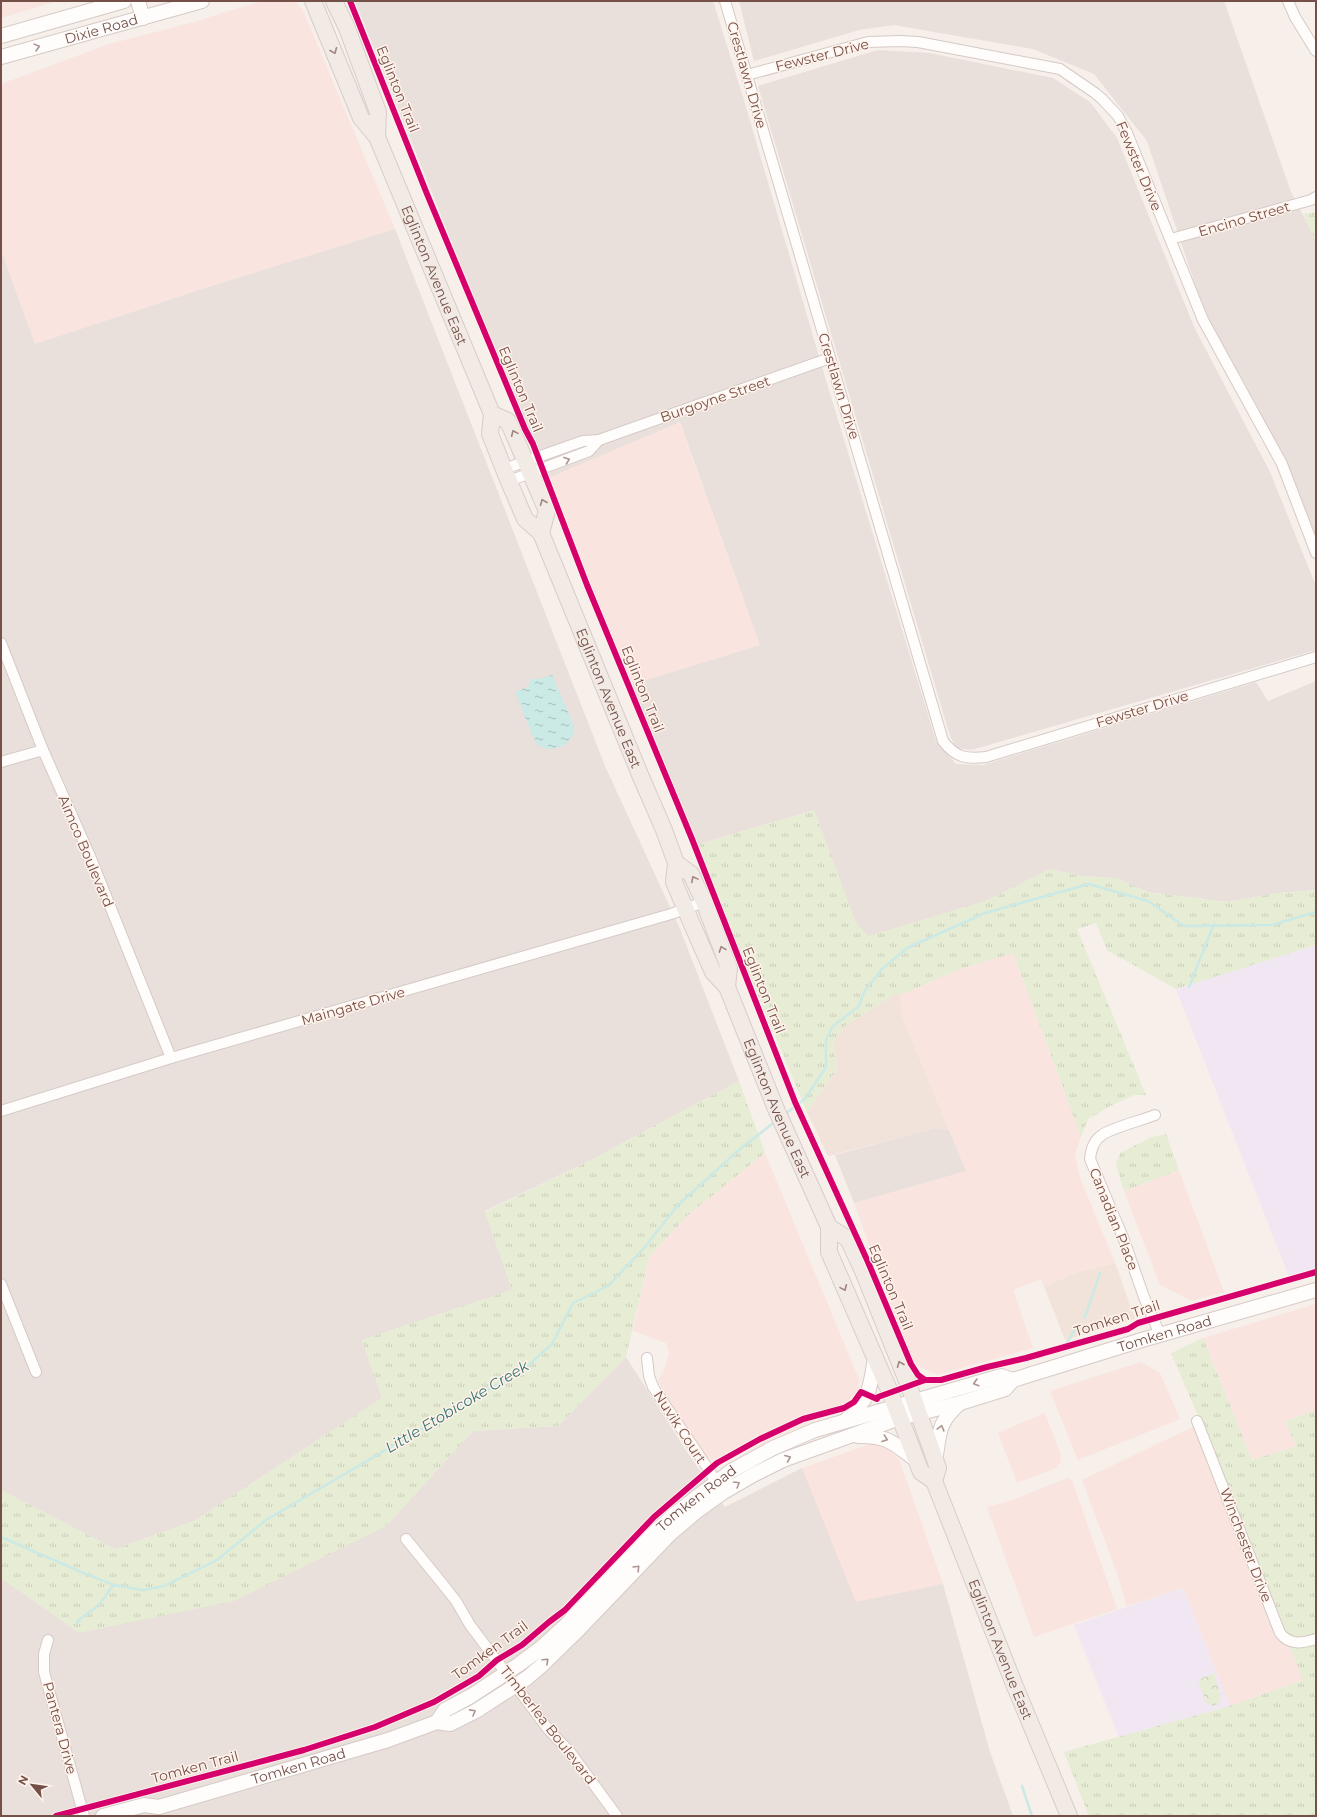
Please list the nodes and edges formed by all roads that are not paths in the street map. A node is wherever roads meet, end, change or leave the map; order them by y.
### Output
1 (124, 1) edge
2 (138, 1) edge
3 (202, 1) edge
4 (306, 1) edge
5 (334, 1) edge
6 (342, 1) edge
7 (725, 1) edge
8 (1288, 1) edge
9 (317, 8) edge
10 (143, 18) junction
11 (347, 28) junction
12 (1, 36) edge
13 (1316, 51) edge
14 (1, 57) edge
15 (747, 75) junction
16 (377, 137) junction
17 (1316, 197) edge
18 (1171, 239) junction
19 (830, 358) junction
20 (492, 414) junction
21 (529, 467) junction
22 (506, 475) junction
23 (541, 532) junction
24 (1316, 553) edge
25 (1, 644) edge
26 (1316, 657) edge
27 (43, 750) junction
28 (967, 759) joint
29 (1, 762) edge
30 (676, 863) junction
31 (704, 902) junction
32 (686, 909) junction
33 (727, 987) junction
34 (172, 1058) junction
35 (1, 1111) edge
36 (1155, 1115) dead end
37 (829, 1227) junction
38 (1, 1284) edge
39 (1316, 1290) edge
40 (1160, 1335) junction
41 (647, 1358) dead end
42 (875, 1358) junction
43 (36, 1372) dead end
44 (1013, 1380) junction
45 (960, 1403) junction
46 (916, 1407) junction
47 (898, 1412) junction
48 (846, 1420) junction
49 (1197, 1420) dead end
50 (847, 1436) junction
51 (916, 1460) junction
52 (935, 1461) junction
53 (934, 1481) junction
54 (718, 1488) junction
55 (406, 1539) dead end
56 (1316, 1639) edge
57 (48, 1640) dead end
58 (506, 1673) junction
59 (516, 1685) junction
60 (437, 1722) junction
61 (154, 1812) edge
62 (84, 1816) edge
63 (103, 1816) edge
64 (617, 1816) edge
65 (1069, 1816) edge

1 - 12 main road, Dixie Road
2 - 10 main road
3 - 10 main road, Dixie Road
4 - 9 main road
5 - 11 main road, Eglinton Avenue East
6 - 11 main road
7 - 15 street, Crestlawn Drive
8 - 13 street
9 -> 16 main road, Eglinton Avenue East
14 -> 10 main road, Dixie Road
11 - 16 main road, Eglinton Avenue East
15 - 18 street, Fewster Drive
15 - 19 street, Crestlawn Drive
16 - 20 main road, Eglinton Avenue East
17 - 18 street, Encino Street
18 - 24 street, Fewster Drive
19 - 21 street, Burgoyne Street
19 - 28 street, Crestlawn Drive
21 -> 20 main road
20 - 22 main road, Eglinton Avenue East
21 - 22 street, Burgoyne Street
23 -> 21 main road
22 - 23 main road, Eglinton Avenue East
23 - 30 main road, Eglinton Avenue East
25 - 27 street, Aimco Boulevard
26 - 28 street, Fewster Drive
27 - 29 street
27 - 34 street, Aimco Boulevard
31 -> 30 main road, Eglinton Avenue East
30 - 32 main road, Eglinton Avenue East
31 - 32 street, Maingate Drive
33 -> 31 main road, Eglinton Avenue East
32 - 33 main road, Eglinton Avenue East
32 - 34 street, Maingate Drive
33 - 37 main road, Eglinton Avenue East
34 - 35 street, Maingate Drive
36 - 40 street, Canadian Place
37 -> 42 main road, Eglinton Avenue East
46 -> 37 main road, Eglinton Avenue East
38 - 43 street
39 - 40 main road, Tomken Road
40 - 44 main road, Tomken Road
41 - 54 street, Nuvik Court
42 - 47 main road, Eglinton Avenue East
42 - 48 main road
44 - 45 main road, Tomken Road
44 -> 46 main road, Tomken Road
45 - 46 main road, Tomken Road
52 -> 45 main road
46 - 47 main road, Tomken Road
46 - 52 main road, Eglinton Avenue East
47 - 48 main road, Tomken Road
47 - 50 main road, Tomken Road
47 - 51 main road, Eglinton Avenue East
48 - 54 main road, Tomken Road
49 - 56 street, Winchester Drive
50 -> 51 main road
54 -> 50 main road, Tomken Road
51 - 53 main road, Eglinton Avenue East
52 - 53 main road, Eglinton Avenue East
53 - 65 main road, Eglinton Avenue East
54 - 58 main road, Tomken Road
59 -> 54 main road, Tomken Road
55 - 58 street, Timberlea Boulevard
57 - 62 street, Pantera Drive
58 - 59 street, Timberlea Boulevard
58 - 60 main road, Tomken Road
60 -> 59 main road, Tomken Road
59 - 64 street, Timberlea Boulevard
60 - 61 main road, Tomken Road
61 - 63 main road, Tomken Road

